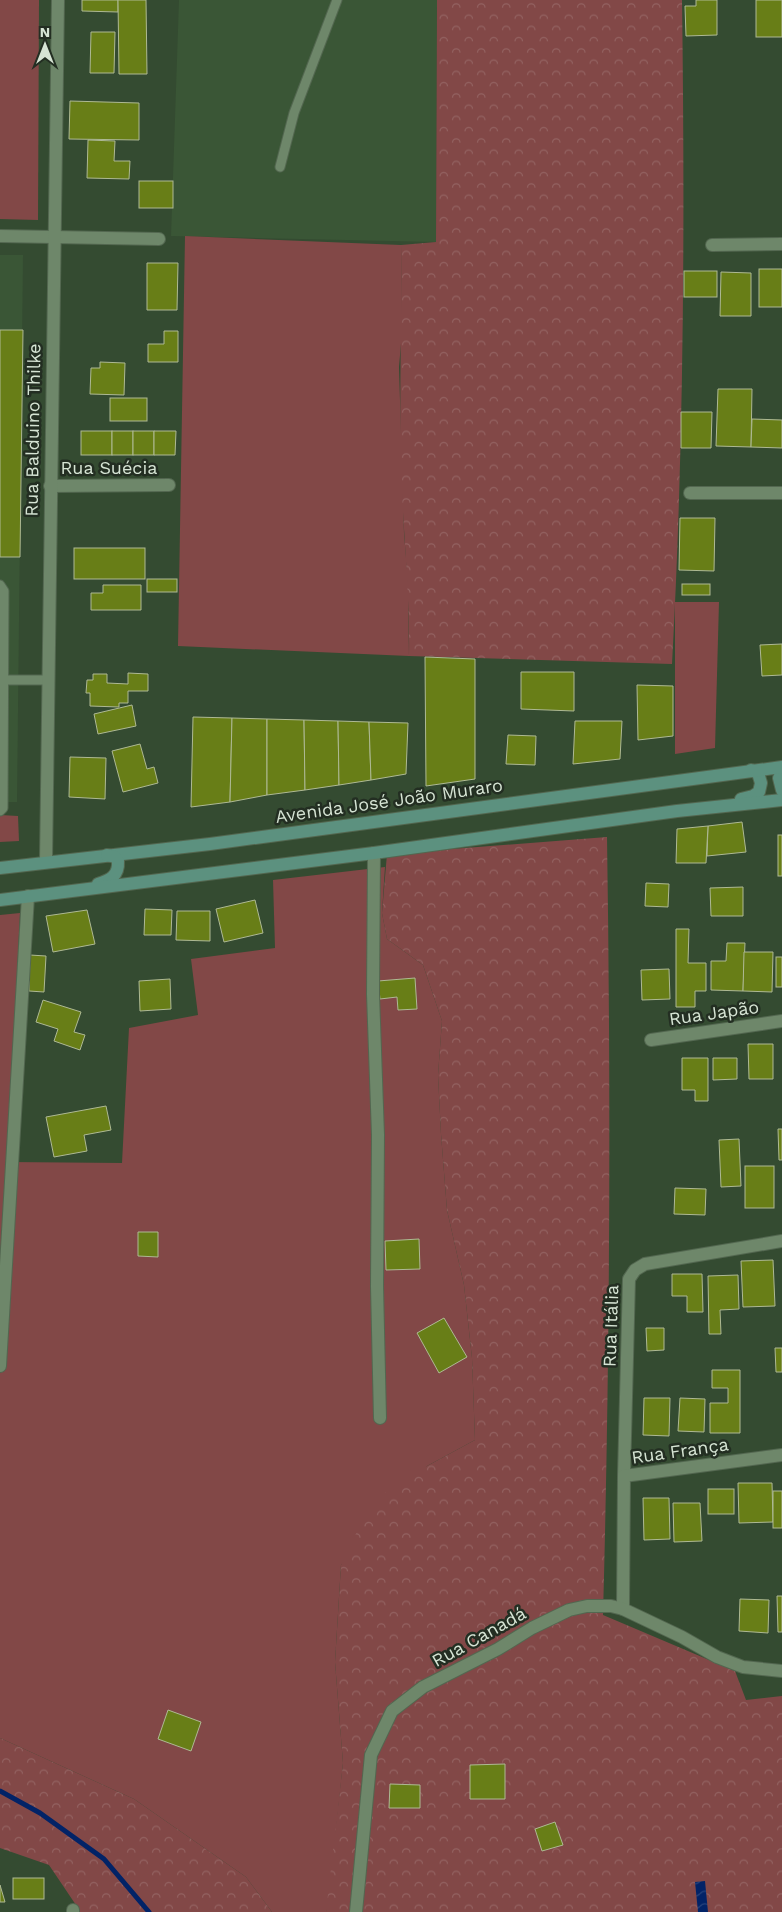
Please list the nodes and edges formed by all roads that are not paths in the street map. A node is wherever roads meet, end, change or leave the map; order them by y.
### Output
1 (58, 0) edge
2 (338, 0) edge
3 (280, 167) dead end
4 (0, 236) edge
5 (54, 236) junction
6 (160, 239) dead end
7 (782, 244) edge
8 (712, 245) dead end
9 (169, 485) dead end
10 (50, 486) junction
11 (690, 493) dead end
12 (782, 493) edge
13 (0, 585) edge
14 (1, 680) edge
15 (47, 680) junction
16 (782, 767) edge
17 (750, 770) junction
18 (782, 773) edge
19 (782, 790) edge
20 (782, 800) edge
21 (0, 811) edge
22 (677, 811) junction
23 (374, 853) junction
24 (107, 855) junction
25 (46, 861) junction
26 (0, 868) edge
27 (49, 894) junction
28 (28, 896) junction
29 (0, 900) edge
30 (782, 1021) edge
31 (652, 1040) dead end
32 (782, 1241) edge
33 (0, 1366) edge
34 (380, 1418) dead end
35 (782, 1456) edge
36 (624, 1476) junction
37 (623, 1609) junction
38 (782, 1671) edge
39 (356, 1912) edge

1 - 5 street, Rua Balduino Thilke
2 - 3 lane
4 - 5 street
5 - 6 street
5 - 10 street, Rua Balduino Thilke
7 - 8 street
9 - 10 street, Rua Suécia
10 - 15 street, Rua Balduino Thilke
11 - 12 street
13 - 14 lane
14 - 15 lane
14 - 21 lane
15 - 25 street, Rua Balduino Thilke
16 - 17 main road, Avenida José João Muraro
17 - 22 main road
17 - 24 main road, Avenida José João Muraro
18 - 19 main road
20 - 22 main road
22 - 23 main road
23 - 27 main road
23 - 34 street
24 - 25 main road, Avenida José João Muraro
24 - 27 main road
25 - 26 main road, Avenida José João Muraro
27 - 28 main road
28 - 29 main road
28 - 33 street
30 - 31 street, Rua Japão
32 - 36 street, Rua Itália
35 - 36 street, Rua França
36 - 37 street, Rua França
37 - 38 street, Rua Canadá
37 - 39 street, Rua Canadá

